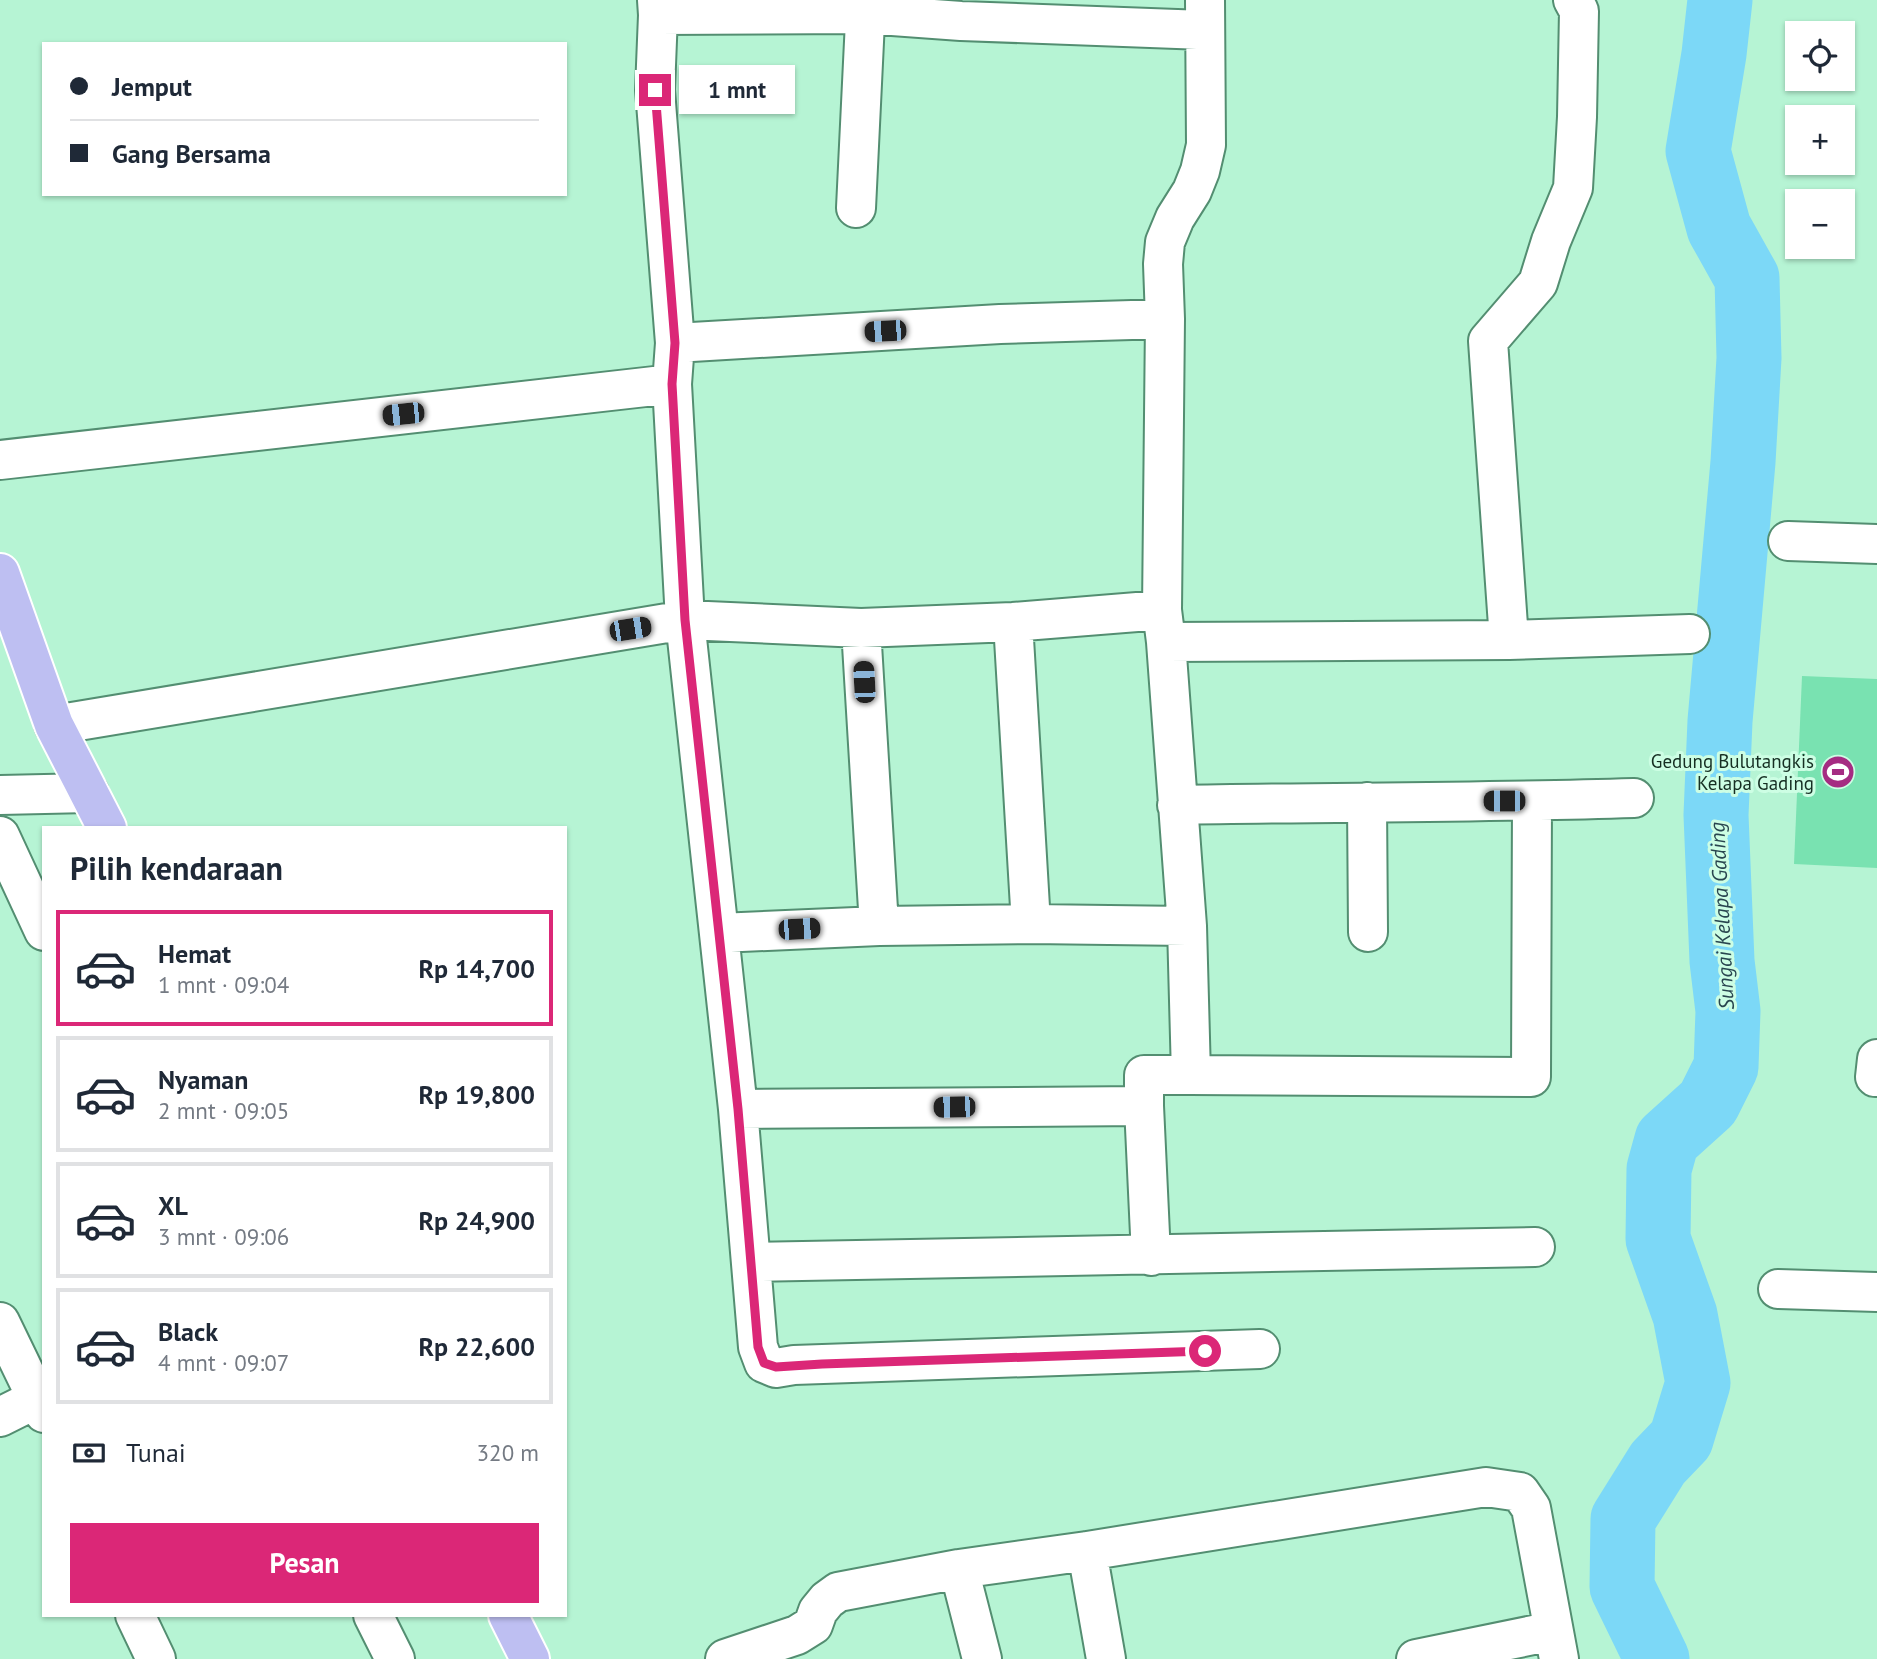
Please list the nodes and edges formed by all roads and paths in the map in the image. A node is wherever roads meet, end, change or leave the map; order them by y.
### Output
1 (1573, 0) edge
2 (658, 7) edge
3 (865, 7) edge
4 (1205, 15) edge
5 (856, 208) dead end
6 (1165, 319) junction
7 (675, 343) junction
8 (672, 384) junction
9 (0, 460) edge
10 (1788, 541) dead end
11 (1877, 544) edge
12 (0, 573) edge
13 (685, 620) junction
14 (1013, 622) junction
15 (1164, 626) junction
16 (861, 628) junction
17 (1690, 634) dead end
18 (1509, 640) junction
19 (54, 725) junction
20 (89, 793) junction
21 (0, 795) edge
22 (1634, 798) dead end
23 (1532, 801) junction
24 (1367, 802) junction
25 (1177, 805) junction
26 (106, 826) edge
27 (0, 836) edge
28 (1031, 923) junction
29 (879, 926) junction
30 (1187, 926) junction
31 (42, 927) edge
32 (1368, 932) dead end
33 (719, 933) junction
34 (1191, 1075) junction
35 (1144, 1106) junction
36 (738, 1109) junction
37 (1535, 1248) dead end
38 (1151, 1256) junction
39 (752, 1262) junction
40 (1778, 1289) dead end
41 (1877, 1292) edge
42 (0, 1322) edge
43 (1260, 1349) dead end
44 (41, 1402) edge
45 (0, 1417) edge
46 (1087, 1551) junction
47 (959, 1569) junction
48 (136, 1617) edge
49 (374, 1617) edge
50 (509, 1617) edge
51 (1556, 1645) edge
52 (156, 1659) edge
53 (395, 1659) edge
54 (530, 1659) edge
55 (725, 1659) edge
56 (982, 1659) edge
57 (1106, 1659) edge
58 (1416, 1659) edge

1 - 18 street
2 - 3 street
2 - 7 street
3 - 4 street
3 - 5 street
4 - 6 street
6 - 7 street
6 - 15 street
7 - 8 street
8 - 9 street
8 - 13 street
10 - 11 street
12 - 19 main road
13 - 16 street
13 - 19 street
13 - 33 street
14 - 15 street
14 - 16 street
14 - 28 street
15 - 18 street
15 - 25 street
16 - 29 street
17 - 18 street
19 - 20 main road
20 - 21 street
20 - 26 main road
22 - 23 street
23 - 24 street
23 - 34 street
24 - 25 street
24 - 32 street
25 - 30 street
27 - 31 street
28 - 29 street
28 - 30 street
29 - 33 street
30 - 34 street
33 - 36 street
34 - 35 street
35 - 36 street
35 - 38 street
36 - 39 street
37 - 38 street
38 - 39 street
39 - 43 street
40 - 41 street
42 - 44 street
44 - 45 street
46 - 47 street
46 - 51 street
46 - 57 street
47 - 55 street
47 - 56 street
48 - 52 street
49 - 53 street
50 - 54 main road
51 - 58 street

